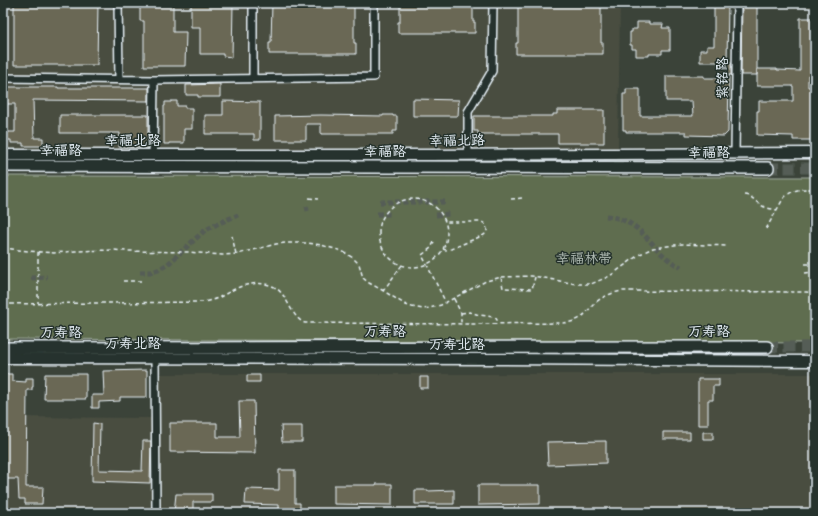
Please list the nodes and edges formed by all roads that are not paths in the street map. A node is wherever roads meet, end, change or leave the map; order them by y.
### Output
1 (118, 3) edge
2 (253, 3) edge
3 (374, 3) edge
4 (493, 3) edge
5 (737, 3) edge
6 (3, 78) edge
7 (119, 79) junction
8 (253, 79) junction
9 (154, 80) junction
10 (815, 152) edge
11 (736, 153) junction
12 (3, 155) edge
13 (153, 155) junction
14 (468, 155) junction
15 (3, 166) edge
16 (768, 168) tunnel mouth
17 (767, 347) tunnel mouth
18 (3, 348) edge
19 (3, 358) edge
20 (155, 358) junction
21 (815, 361) edge
22 (156, 513) edge

1 - 7 street
2 - 8 street
3 - 8 street
4 - 14 street
5 - 11 street, 紫铭路
6 - 7 street
7 - 9 street
8 - 9 street
9 - 13 street
10 - 11 main road, 幸福北路
11 - 14 main road, 幸福北路
12 - 13 main road, 幸福北路
13 - 14 main road, 幸福北路
15 - 16 main road, 幸福路
17 - 18 main road, 万寿路
19 - 20 main road, 万寿北路
20 - 21 main road, 万寿北路
20 - 22 street

